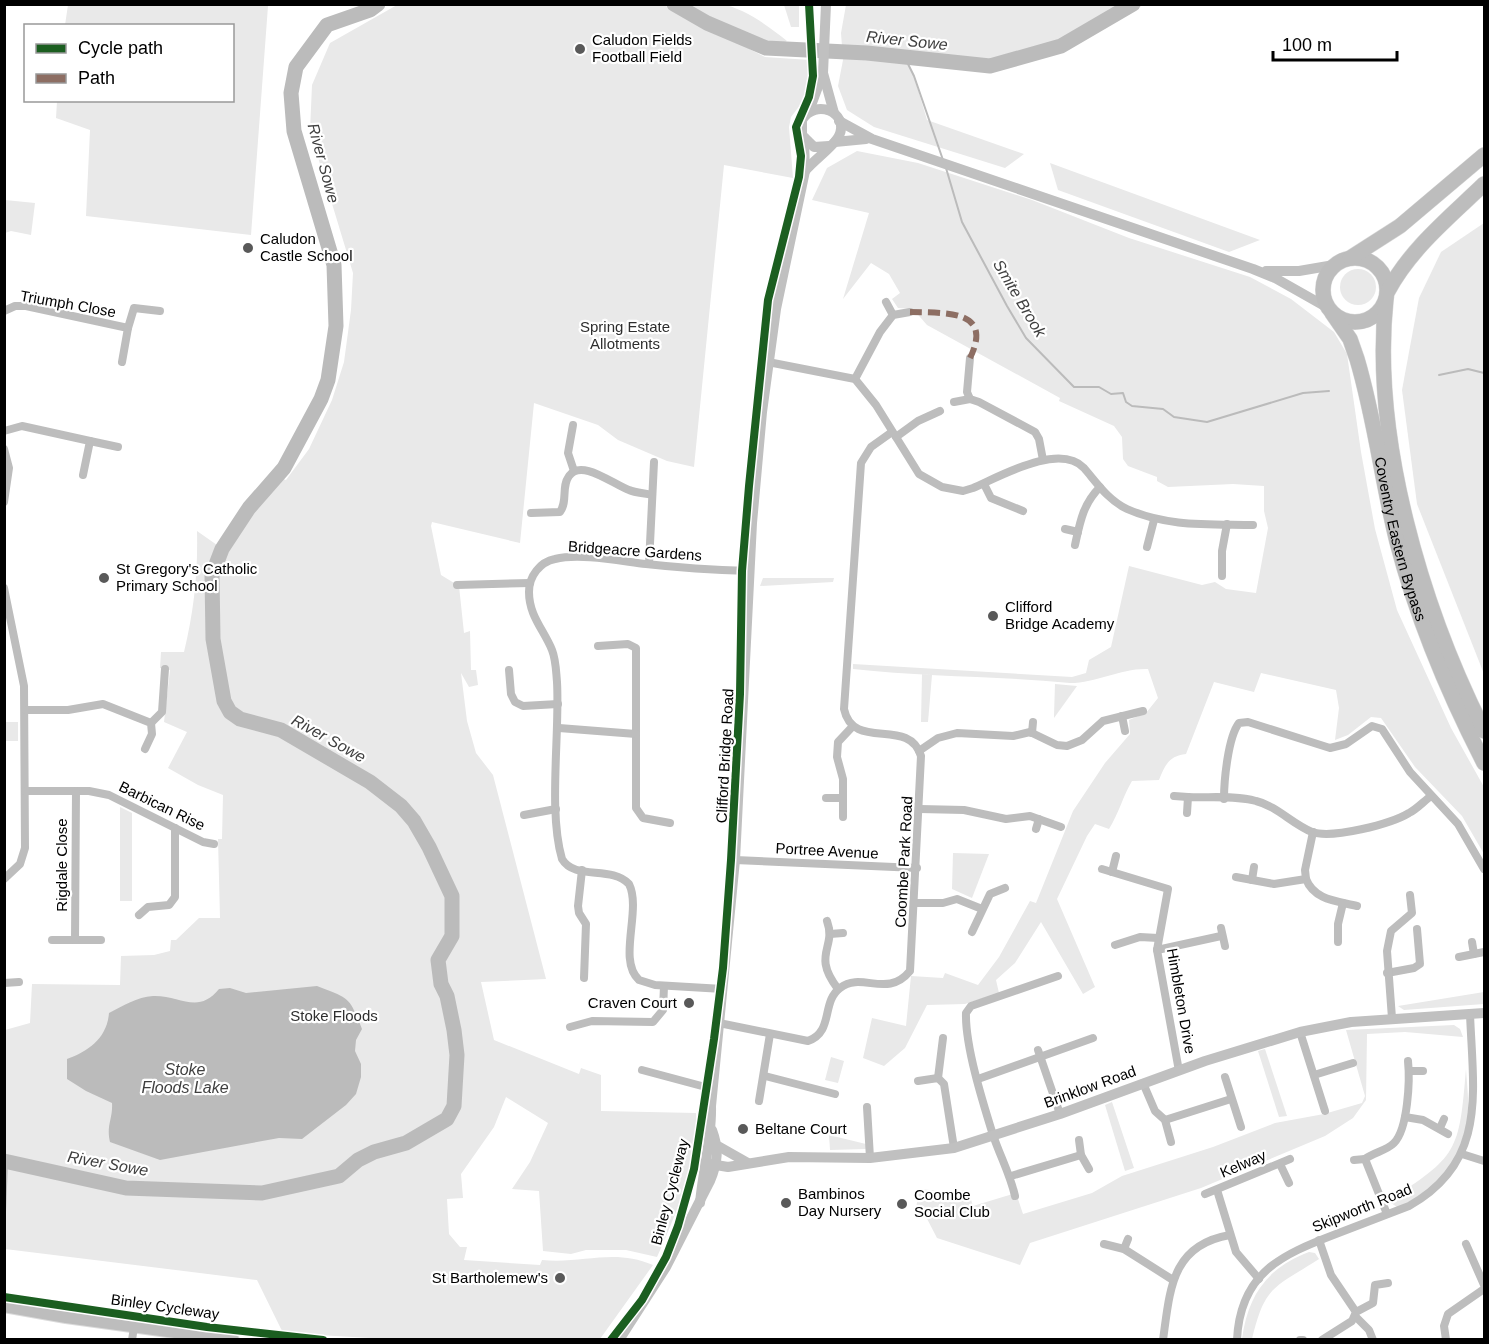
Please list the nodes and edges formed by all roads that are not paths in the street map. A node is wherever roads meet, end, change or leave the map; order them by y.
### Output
1 (826, 4) edge
2 (823, 73) junction
3 (809, 111) junction
4 (837, 117) junction
5 (804, 139) junction
6 (872, 139) junction
7 (832, 144) junction
8 (1485, 155) edge
9 (805, 171) junction
10 (1485, 184) edge
11 (1350, 258) junction
12 (1334, 265) junction
13 (1253, 269) junction
14 (1387, 295) junction
15 (886, 302) dead end
16 (1330, 310) junction
17 (4, 311) edge
18 (160, 311) dead end
19 (910, 312) dead end
20 (893, 315) junction
21 (128, 328) junction
22 (970, 358) dead end
23 (122, 362) dead end
24 (768, 362) junction
25 (855, 379) junction
26 (970, 399) junction
27 (954, 402) dead end
28 (940, 411) dead end
29 (573, 425) dead end
30 (4, 431) edge
31 (894, 435) junction
32 (90, 441) junction
33 (118, 447) dead end
34 (4, 449) edge
35 (1043, 460) junction
36 (654, 462) dead end
37 (574, 471) junction
38 (83, 475) dead end
39 (984, 484) junction
40 (1100, 487) junction
41 (652, 495) junction
42 (4, 502) edge
43 (1023, 511) dead end
44 (531, 513) dead end
45 (1154, 520) junction
46 (1227, 524) junction
47 (1252, 525) dead end
48 (1065, 530) dead end
49 (1078, 532) junction
50 (1075, 545) dead end
51 (1147, 547) dead end
52 (649, 564) junction
53 (750, 571) junction
54 (1222, 576) dead end
55 (530, 583) junction
56 (457, 585) dead end
57 (4, 588) edge
58 (598, 646) dead end
59 (165, 669) dead end
60 (509, 670) dead end
61 (558, 704) junction
62 (1143, 711) dead end
63 (26, 713) junction
64 (1122, 716) junction
65 (1033, 722) dead end
66 (151, 723) junction
67 (853, 726) junction
68 (559, 728) junction
69 (1125, 730) dead end
70 (1485, 731) edge
71 (1032, 733) junction
72 (636, 734) junction
73 (145, 749) dead end
74 (919, 751) junction
75 (1485, 763) edge
76 (26, 790) junction
77 (76, 791) junction
78 (1174, 796) dead end
79 (1188, 796) junction
80 (1431, 796) junction
81 (826, 798) dead end
82 (843, 798) junction
83 (1224, 799) junction
84 (556, 809) junction
85 (920, 809) junction
86 (1187, 813) dead end
87 (524, 816) dead end
88 (843, 817) dead end
89 (1039, 819) junction
90 (670, 823) dead end
91 (1061, 827) dead end
92 (175, 828) junction
93 (1036, 829) dead end
94 (1313, 832) junction
95 (214, 844) dead end
96 (1116, 856) dead end
97 (735, 860) junction
98 (1254, 867) dead end
99 (917, 868) junction
100 (1102, 869) dead end
101 (582, 870) junction
102 (1485, 870) edge
103 (1112, 872) junction
104 (1236, 877) dead end
105 (4, 879) edge
106 (1306, 879) junction
107 (1252, 880) junction
108 (1005, 888) dead end
109 (1410, 895) dead end
110 (915, 903) junction
111 (1343, 903) junction
112 (1357, 906) dead end
113 (982, 909) junction
114 (139, 915) dead end
115 (827, 921) dead end
116 (1417, 929) dead end
117 (972, 932) dead end
118 (843, 933) dead end
119 (830, 934) junction
120 (1158, 938) junction
121 (52, 940) dead end
122 (75, 940) junction
123 (101, 940) dead end
124 (1338, 942) dead end
125 (1472, 942) dead end
126 (1115, 945) dead end
127 (1225, 946) dead end
128 (1157, 950) junction
129 (1485, 952) edge
130 (1474, 954) junction
131 (1459, 957) dead end
132 (1388, 973) junction
133 (1058, 976) dead end
134 (584, 978) dead end
135 (19, 982) dead end
136 (4, 983) edge
137 (664, 986) junction
138 (723, 989) junction
139 (838, 989) junction
140 (1485, 1013) edge
141 (1470, 1014) junction
142 (1392, 1018) junction
143 (719, 1023) junction
144 (570, 1027) dead end
145 (1300, 1032) junction
146 (770, 1034) junction
147 (943, 1038) dead end
148 (1093, 1038) dead end
149 (1039, 1053) junction
150 (1408, 1060) dead end
151 (1353, 1063) dead end
152 (642, 1070) dead end
153 (1179, 1071) junction
154 (1409, 1071) junction
155 (1423, 1071) dead end
156 (1314, 1075) junction
157 (765, 1076) junction
158 (1225, 1077) dead end
159 (938, 1078) junction
160 (978, 1078) junction
161 (918, 1081) dead end
162 (1143, 1083) junction
163 (713, 1089) junction
164 (836, 1094) dead end
165 (1231, 1099) junction
166 (759, 1101) dead end
167 (867, 1107) dead end
168 (1325, 1111) dead end
169 (1060, 1114) junction
170 (1405, 1117) junction
171 (1444, 1119) dead end
172 (1165, 1120) junction
173 (1241, 1127) dead end
174 (1440, 1128) junction
175 (712, 1130) junction
176 (1448, 1134) dead end
177 (994, 1137) junction
178 (1079, 1140) dead end
179 (1171, 1142) dead end
180 (718, 1146) junction
181 (954, 1148) junction
182 (1462, 1154) junction
183 (1081, 1155) junction
184 (870, 1158) junction
185 (1290, 1159) dead end
186 (1365, 1159) junction
187 (1354, 1160) dead end
188 (1485, 1161) edge
189 (704, 1163) junction
190 (748, 1163) junction
191 (1280, 1164) junction
192 (716, 1167) junction
193 (1089, 1169) dead end
194 (1011, 1176) junction
195 (1289, 1183) dead end
196 (1217, 1190) junction
197 (1205, 1194) dead end
198 (1015, 1196) dead end
199 (700, 1203) junction
200 (1387, 1214) junction
201 (1230, 1235) junction
202 (1128, 1239) dead end
203 (1320, 1240) junction
204 (1104, 1244) dead end
205 (1466, 1244) dead end
206 (1479, 1248) dead end
207 (1124, 1249) junction
208 (1469, 1252) junction
209 (1259, 1278) junction
210 (1173, 1280) junction
211 (1388, 1283) dead end
212 (1485, 1287) edge
213 (4, 1306) edge
214 (1356, 1314) junction
215 (133, 1333) edge
216 (620, 1338) edge
217 (233, 1340) edge
218 (1163, 1340) edge
219 (1237, 1340) edge
220 (1322, 1340) edge
221 (1373, 1340) edge
222 (1446, 1340) edge

1 - 2 main road
2 - 3 main road
2 - 4 main road
3 - 4 main road
3 - 5 main road
4 - 6 main road
4 - 7 main road
5 - 7 main road
5 - 9 main road, Clifford Bridge Road
6 - 7 main road
6 - 13 main road
7 - 9 main road
8 - 11 highway
9 - 24 main road, Clifford Bridge Road
10 - 14 highway, Coventry Eastern Bypass
11 - 12 highway
11 - 14 highway
12 - 13 main road
12 - 16 highway
13 - 16 main road
14 - 16 highway
14 - 70 highway, Coventry Eastern Bypass
15 - 20 street
16 - 75 highway, Coventry Eastern Bypass
17 - 21 street, Triumph Close
18 - 21 street, Triumph Close
19 - 20 street
20 - 25 street
21 - 23 street, Triumph Close
22 - 26 street
24 - 25 street
24 - 53 main road, Clifford Bridge Road
25 - 31 street
26 - 27 street
26 - 35 street
28 - 31 street
29 - 37 street
30 - 32 street
31 - 39 street
31 - 67 street
32 - 33 street
32 - 38 street
34 - 42 street
35 - 39 street
35 - 40 street
36 - 41 street
37 - 41 street
37 - 44 street
39 - 43 street
40 - 45 street
40 - 49 street
41 - 52 street
45 - 46 street
45 - 51 street
46 - 47 street
46 - 54 street
48 - 49 street
49 - 50 street
52 - 53 street, Bridgeacre Gardens
52 - 55 street, Bridgeacre Gardens
53 - 97 main road, Clifford Bridge Road
55 - 56 street
55 - 61 street
57 - 63 street
58 - 72 street
59 - 66 street
60 - 61 street
61 - 68 street
62 - 64 street
63 - 66 street
63 - 76 street
64 - 69 street
64 - 71 street
65 - 71 street
66 - 73 street
67 - 74 street
67 - 82 street
68 - 72 street
68 - 84 street
71 - 74 street
72 - 90 street
74 - 85 street, Coombe Park Road
76 - 77 street, Barbican Rise
76 - 105 street
77 - 92 street, Barbican Rise
77 - 122 street, Rigdale Close
78 - 79 street
79 - 83 street
79 - 86 street
80 - 83 street
80 - 94 street
80 - 102 street
81 - 82 street
82 - 88 street
83 - 94 street
84 - 87 street
84 - 101 street
85 - 89 street
85 - 99 street, Coombe Park Road
89 - 91 street
89 - 93 street
92 - 95 street, Barbican Rise
92 - 114 street
94 - 106 street
96 - 103 street
97 - 99 street, Portree Avenue
97 - 138 main road, Clifford Bridge Road
98 - 107 street
99 - 110 street, Coombe Park Road
100 - 103 street, Himbleton Drive
101 - 134 street
101 - 137 street
103 - 120 street, Himbleton Drive
104 - 107 street
106 - 107 street
106 - 111 street
108 - 113 street
109 - 132 street
110 - 113 street
110 - 139 street, Coombe Park Road
111 - 112 street
111 - 124 street
113 - 117 street
115 - 119 street
116 - 132 street
118 - 119 street
119 - 139 street
120 - 126 street
120 - 128 street, Himbleton Drive
121 - 122 street
122 - 123 street
125 - 130 street
127 - 128 street
128 - 153 street, Himbleton Drive
129 - 130 street
130 - 131 street
132 - 142 street
133 - 160 street
135 - 136 street
137 - 138 street
137 - 144 street
138 - 143 main road, Clifford Bridge Road
139 - 146 street
140 - 141 main road, Brinklow Road
141 - 142 main road, Brinklow Road
141 - 182 street, Skipworth Road
142 - 145 main road, Brinklow Road
143 - 146 street
143 - 163 main road, Clifford Bridge Road
145 - 153 main road, Brinklow Road
145 - 156 street
146 - 157 street
147 - 159 street
148 - 149 street
149 - 160 street
149 - 169 street
150 - 154 street
151 - 156 street
152 - 163 street
153 - 162 main road, Brinklow Road
154 - 155 street
154 - 170 street
156 - 168 street
157 - 164 street
157 - 166 street
158 - 165 street
159 - 161 street
159 - 181 street
160 - 177 street
162 - 169 main road, Brinklow Road
162 - 172 street
163 - 175 main road, Clifford Bridge Road
165 - 172 street
165 - 173 street
167 - 184 street
169 - 177 main road, Brinklow Road
170 - 174 street
170 - 186 street
171 - 174 street
172 - 179 street
174 - 176 street
175 - 180 main road, Clifford Bridge Road
175 - 189 main road, Clifford Bridge Road
177 - 181 main road, Brinklow Road
177 - 194 street
178 - 183 street
180 - 190 main road
180 - 192 main road, Clifford Bridge Road
181 - 184 main road, Brinklow Road
182 - 188 street
182 - 200 street, Skipworth Road
183 - 193 street
183 - 194 street
184 - 190 main road, Brinklow Road
185 - 191 street, Kelway
186 - 187 street
186 - 200 street
189 - 192 main road, Brinklow Road
189 - 199 main road, Clifford Bridge Road
190 - 192 main road, Brinklow Road
191 - 195 street, Kelway
191 - 196 street, Kelway
192 - 199 main road, Clifford Bridge Road
194 - 198 street
196 - 197 street, Kelway
196 - 201 street, Kelway
199 - 216 main road
200 - 203 street, Skipworth Road
201 - 209 street, Kelway
201 - 210 street
202 - 207 street
203 - 209 street, Skipworth Road
203 - 214 street
204 - 207 street
205 - 208 street
206 - 208 street
207 - 210 street
208 - 212 street
209 - 219 street, Skipworth Road
210 - 218 street
211 - 214 street
212 - 222 street
213 - 215 main road
214 - 220 street
214 - 221 street
215 - 217 main road

